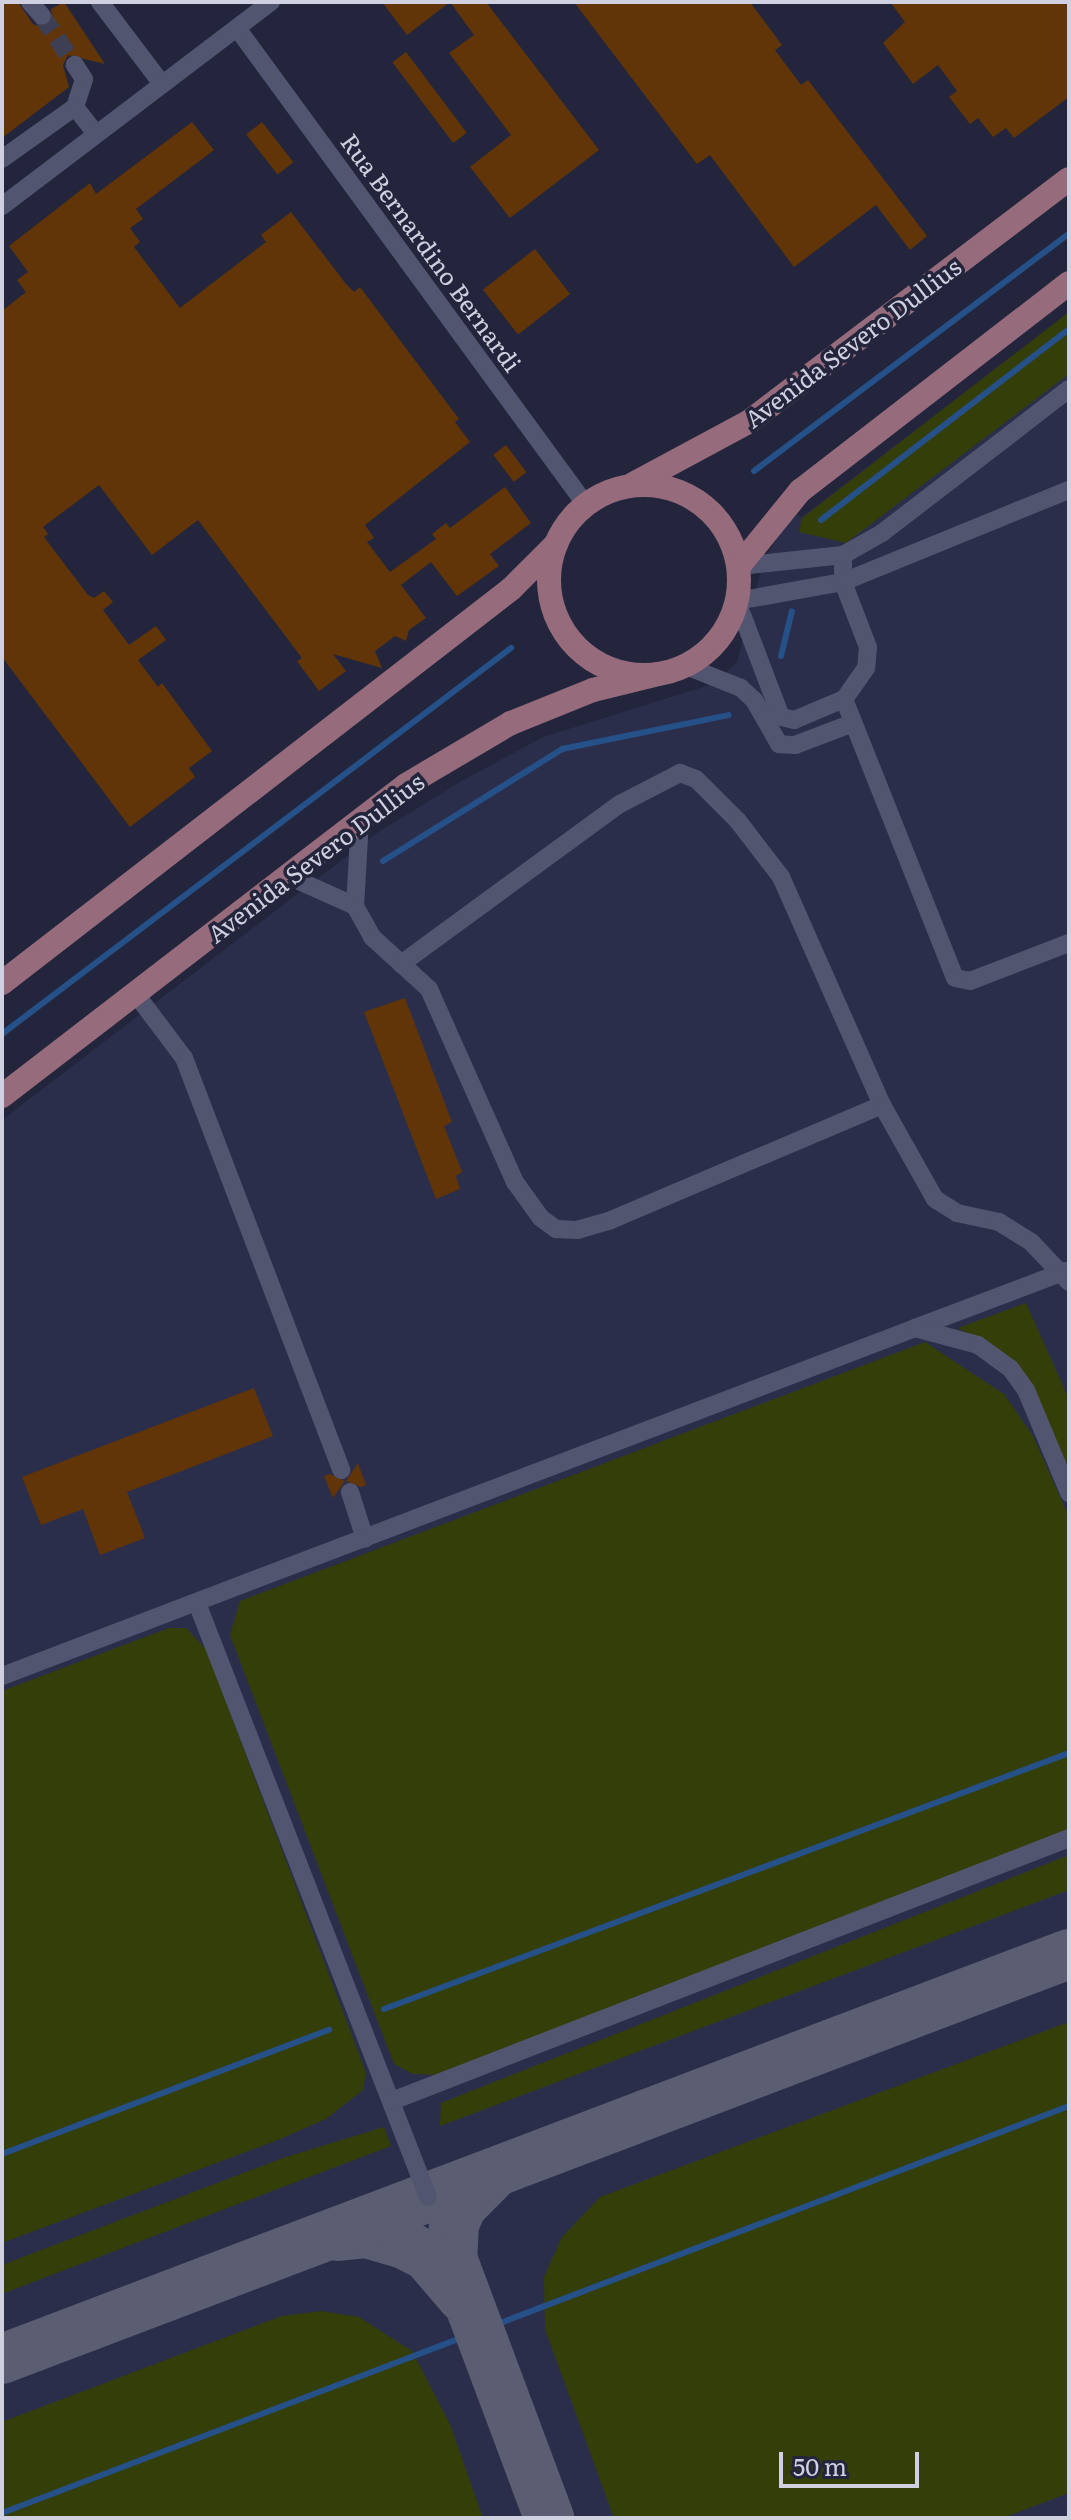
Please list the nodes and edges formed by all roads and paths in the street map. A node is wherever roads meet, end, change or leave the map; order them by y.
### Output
1 (271, 2) edge
2 (107, 6) edge
3 (237, 28) junction
4 (75, 65) tunnel mouth
5 (162, 84) junction
6 (75, 107) junction
7 (96, 134) junction
8 (2, 159) edge
9 (1069, 179) edge
10 (2, 206) edge
11 (1069, 283) edge
12 (1069, 389) edge
13 (625, 488) junction
14 (1069, 490) edge
15 (586, 505) junction
16 (882, 533) junction
17 (556, 544) junction
18 (843, 555) junction
19 (894, 563) junction
20 (739, 566) junction
21 (843, 582) junction
22 (737, 601) junction
23 (686, 666) junction
24 (658, 674) junction
25 (844, 699) junction
26 (853, 723) junction
27 (360, 820) junction
28 (288, 876) junction
29 (355, 906) junction
30 (1069, 943) edge
31 (401, 964) junction
32 (2, 983) edge
33 (135, 993) junction
34 (2, 1096) edge
35 (882, 1105) junction
36 (1065, 1276) edge
37 (915, 1328) junction
38 (341, 1470) dead end
39 (350, 1492) dead end
40 (1069, 1493) edge
41 (365, 1539) junction
42 (197, 1603) junction
43 (2, 1676) edge
44 (1069, 1838) edge
45 (392, 2101) junction
46 (428, 2197) dead end

1 - 3 street
2 - 5 street
3 - 5 street
3 - 15 street, Rua Bernardino Bernardi
4 - 6 street
5 - 7 street
6 - 7 street
6 - 8 street
7 - 10 street
9 - 13 main road, Avenida Severo Dullius
11 - 20 main road
12 - 16 street
13 - 15 main road
13 - 20 main road
14 - 19 street
15 - 17 main road
16 - 18 street
16 - 19 street
17 - 24 main road
17 - 32 main road
18 - 20 street
18 - 21 street
19 - 21 street
20 - 22 main road
21 - 22 street
21 - 25 street
22 - 23 main road
22 - 25 street
23 - 24 main road
23 - 26 street
24 - 27 main road, Avenida Severo Dullius
25 - 26 street
26 - 30 street
27 - 28 main road, Avenida Severo Dullius
27 - 29 street
28 - 29 street
28 - 33 main road, Avenida Severo Dullius
29 - 31 street
31 - 35 street
31 - 35 street
33 - 34 main road, Avenida Severo Dullius
33 - 38 street
35 - 36 street
36 - 37 street
37 - 40 street
37 - 41 street
39 - 41 street
41 - 42 street
42 - 43 street
42 - 45 street
44 - 45 street
45 - 46 street

